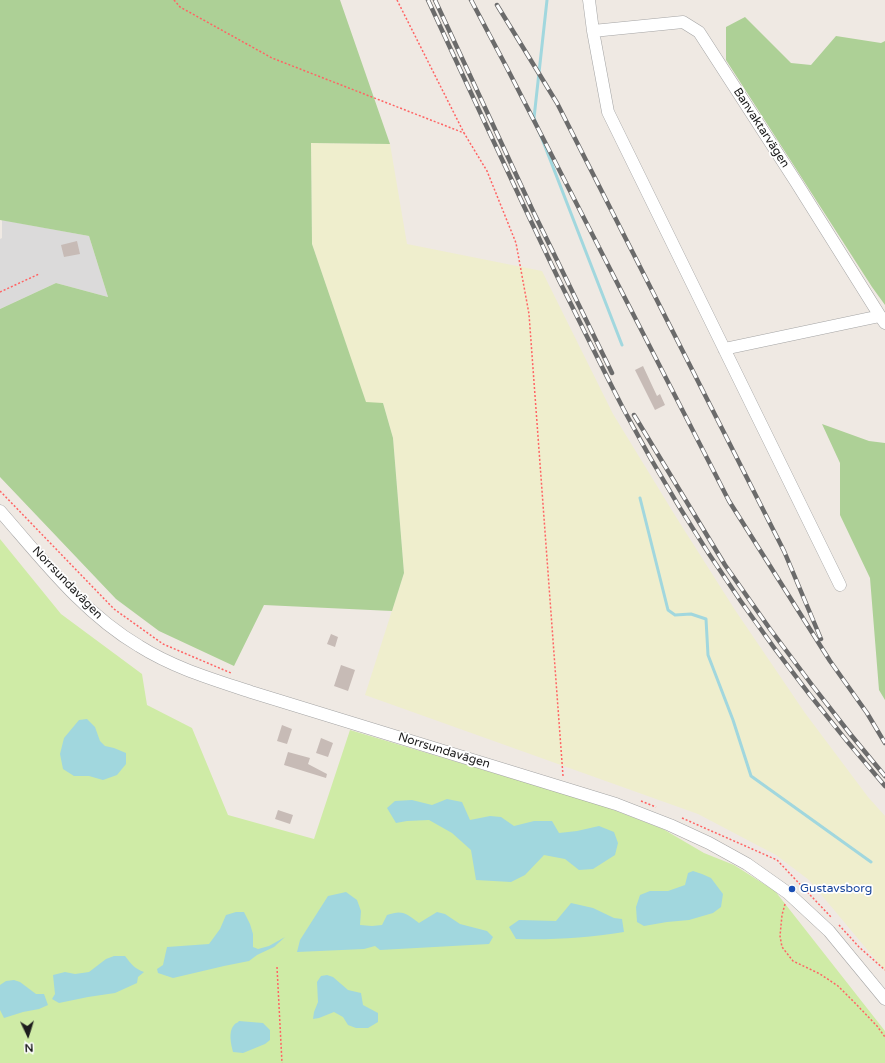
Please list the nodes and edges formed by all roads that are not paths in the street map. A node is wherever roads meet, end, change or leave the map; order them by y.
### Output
1 (589, 0) edge
2 (593, 31) junction
3 (882, 320) edge
4 (724, 349) junction
5 (0, 511) edge
6 (840, 585) dead end
7 (885, 999) edge

1 - 2 street
2 - 3 street, Banvaktarvägen
2 - 4 street
3 - 4 street, Banvaktarvägen
4 - 6 street
5 - 7 street, Norrsundavägen

